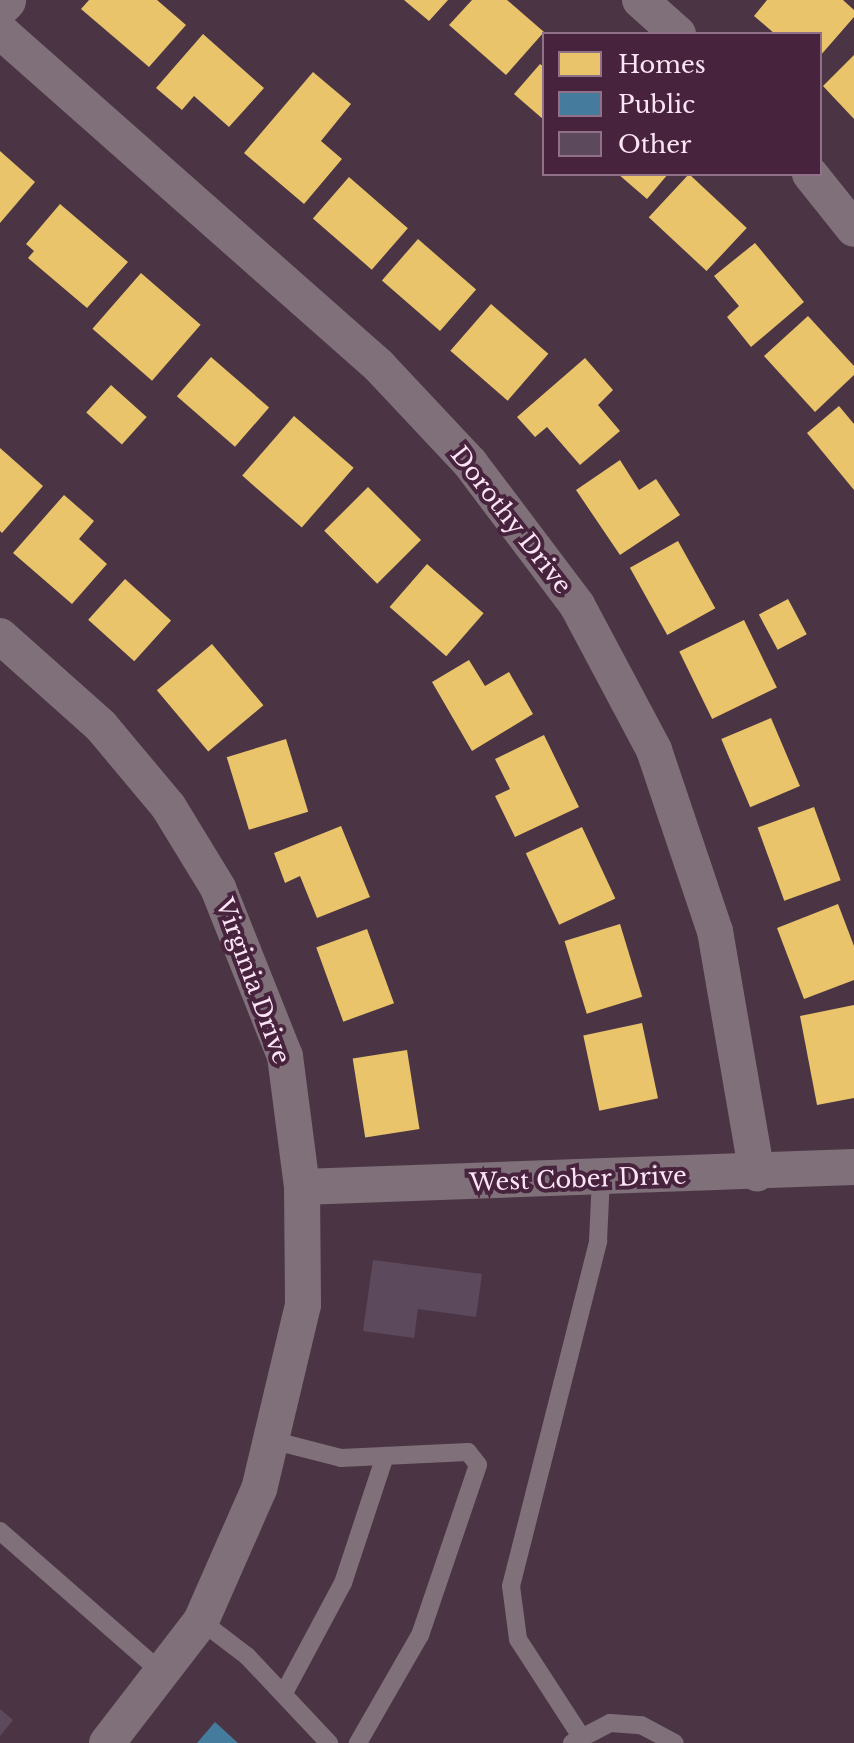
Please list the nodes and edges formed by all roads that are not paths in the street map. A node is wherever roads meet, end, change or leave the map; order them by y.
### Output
1 (640, 0) edge
2 (0, 31) edge
3 (676, 32) edge
4 (812, 176) edge
5 (854, 229) edge
6 (0, 636) edge
7 (854, 1167) edge
8 (757, 1173) junction
9 (601, 1178) junction
10 (302, 1187) junction
11 (271, 1440) junction
12 (385, 1456) junction
13 (0, 1531) edge
14 (201, 1621) junction
15 (162, 1673) junction
16 (284, 1693) junction
17 (576, 1739) edge
18 (107, 1743) edge
19 (329, 1743) edge
20 (358, 1743) edge
21 (675, 1743) edge

1 - 3 street
2 - 8 street, Dorothy Drive
4 - 5 street
6 - 10 street, Virginia Drive
7 - 8 street, West Cober Drive
8 - 9 street, West Cober Drive
9 - 10 street, West Cober Drive
9 - 17 lane
10 - 11 street, Virginia Drive
11 - 12 lane
11 - 14 street, Virginia Drive
12 - 16 lane
12 - 20 lane
13 - 15 lane
14 - 15 street, Virginia Drive
14 - 16 lane
15 - 18 street, Virginia Drive
16 - 19 lane
17 - 21 lane

